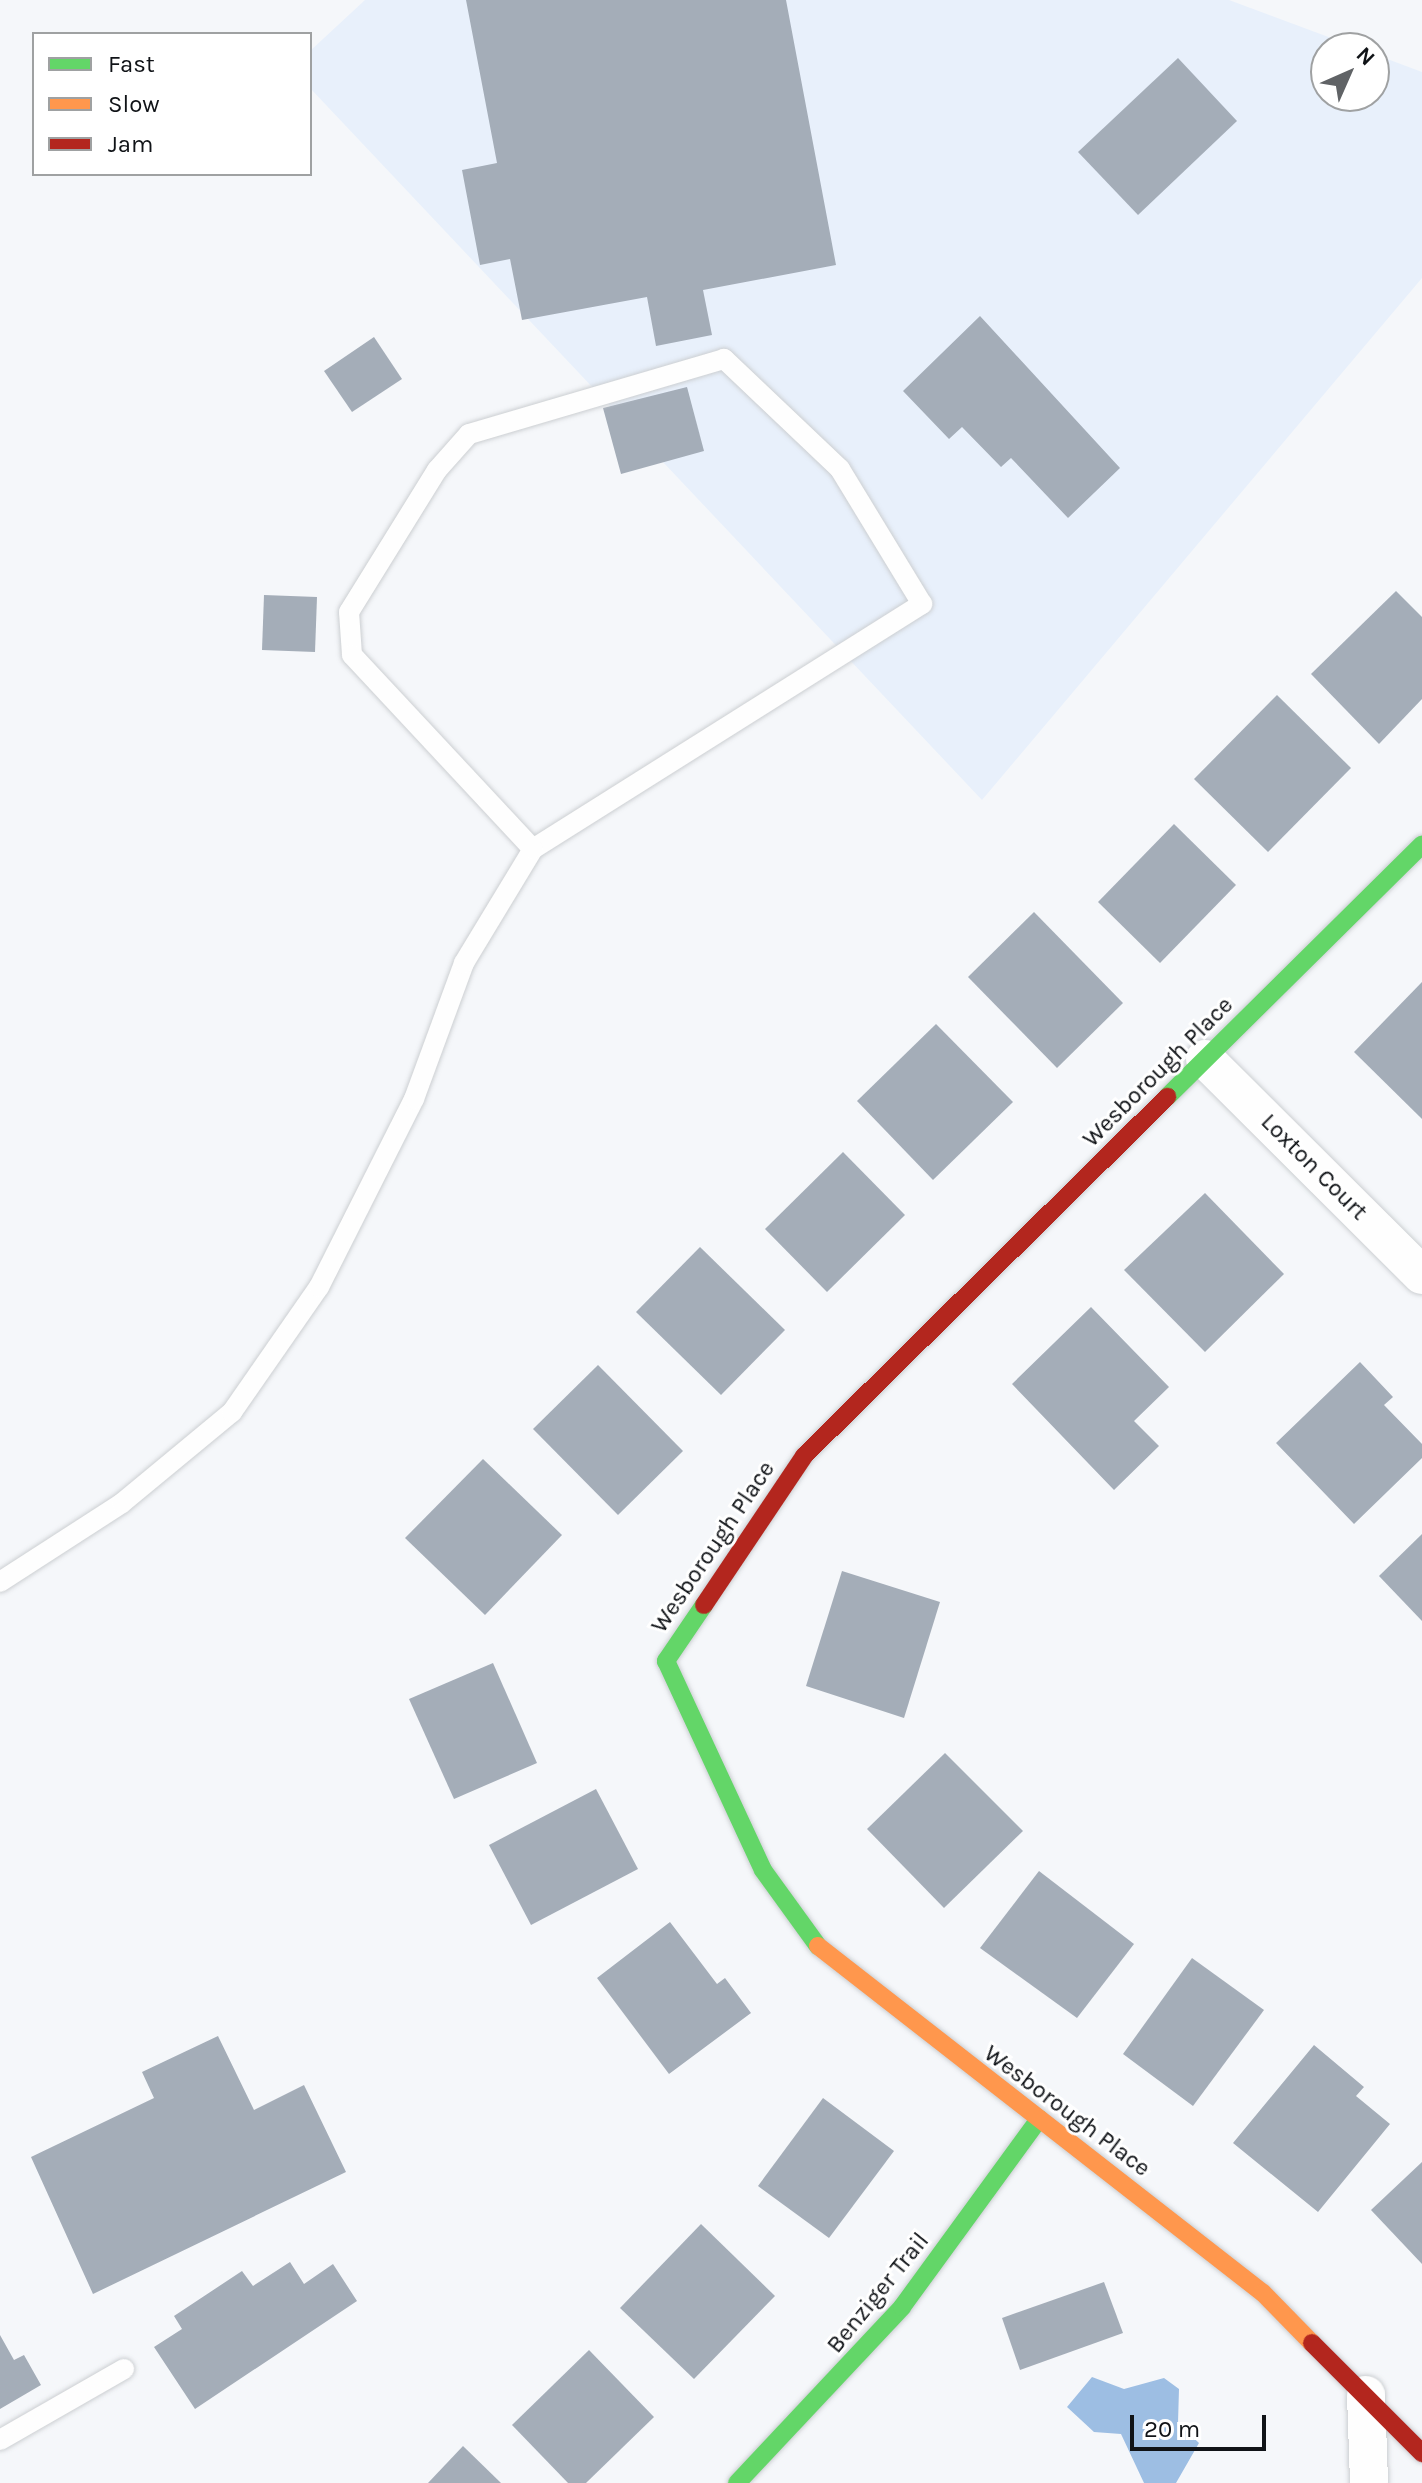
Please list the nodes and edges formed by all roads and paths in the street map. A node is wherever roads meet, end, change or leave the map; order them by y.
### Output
1 (1422, 845) edge
2 (533, 849) junction
3 (1205, 1059) junction
4 (1422, 1275) edge
5 (0, 1582) edge
6 (1039, 2119) junction
7 (124, 2369) dead end
8 (1366, 2395) junction
9 (0, 2440) edge
10 (1422, 2453) edge
11 (737, 2483) edge
12 (1369, 2483) edge

1 - 3 street, Wesborough Place
2 - 2 lane
2 - 5 lane
3 - 4 street, Loxton Court
3 - 6 street, Wesborough Place
6 - 8 street, Wesborough Place
6 - 11 street, Benziger Trail
7 - 9 lane
8 - 10 street, Wesborough Place
8 - 12 street

